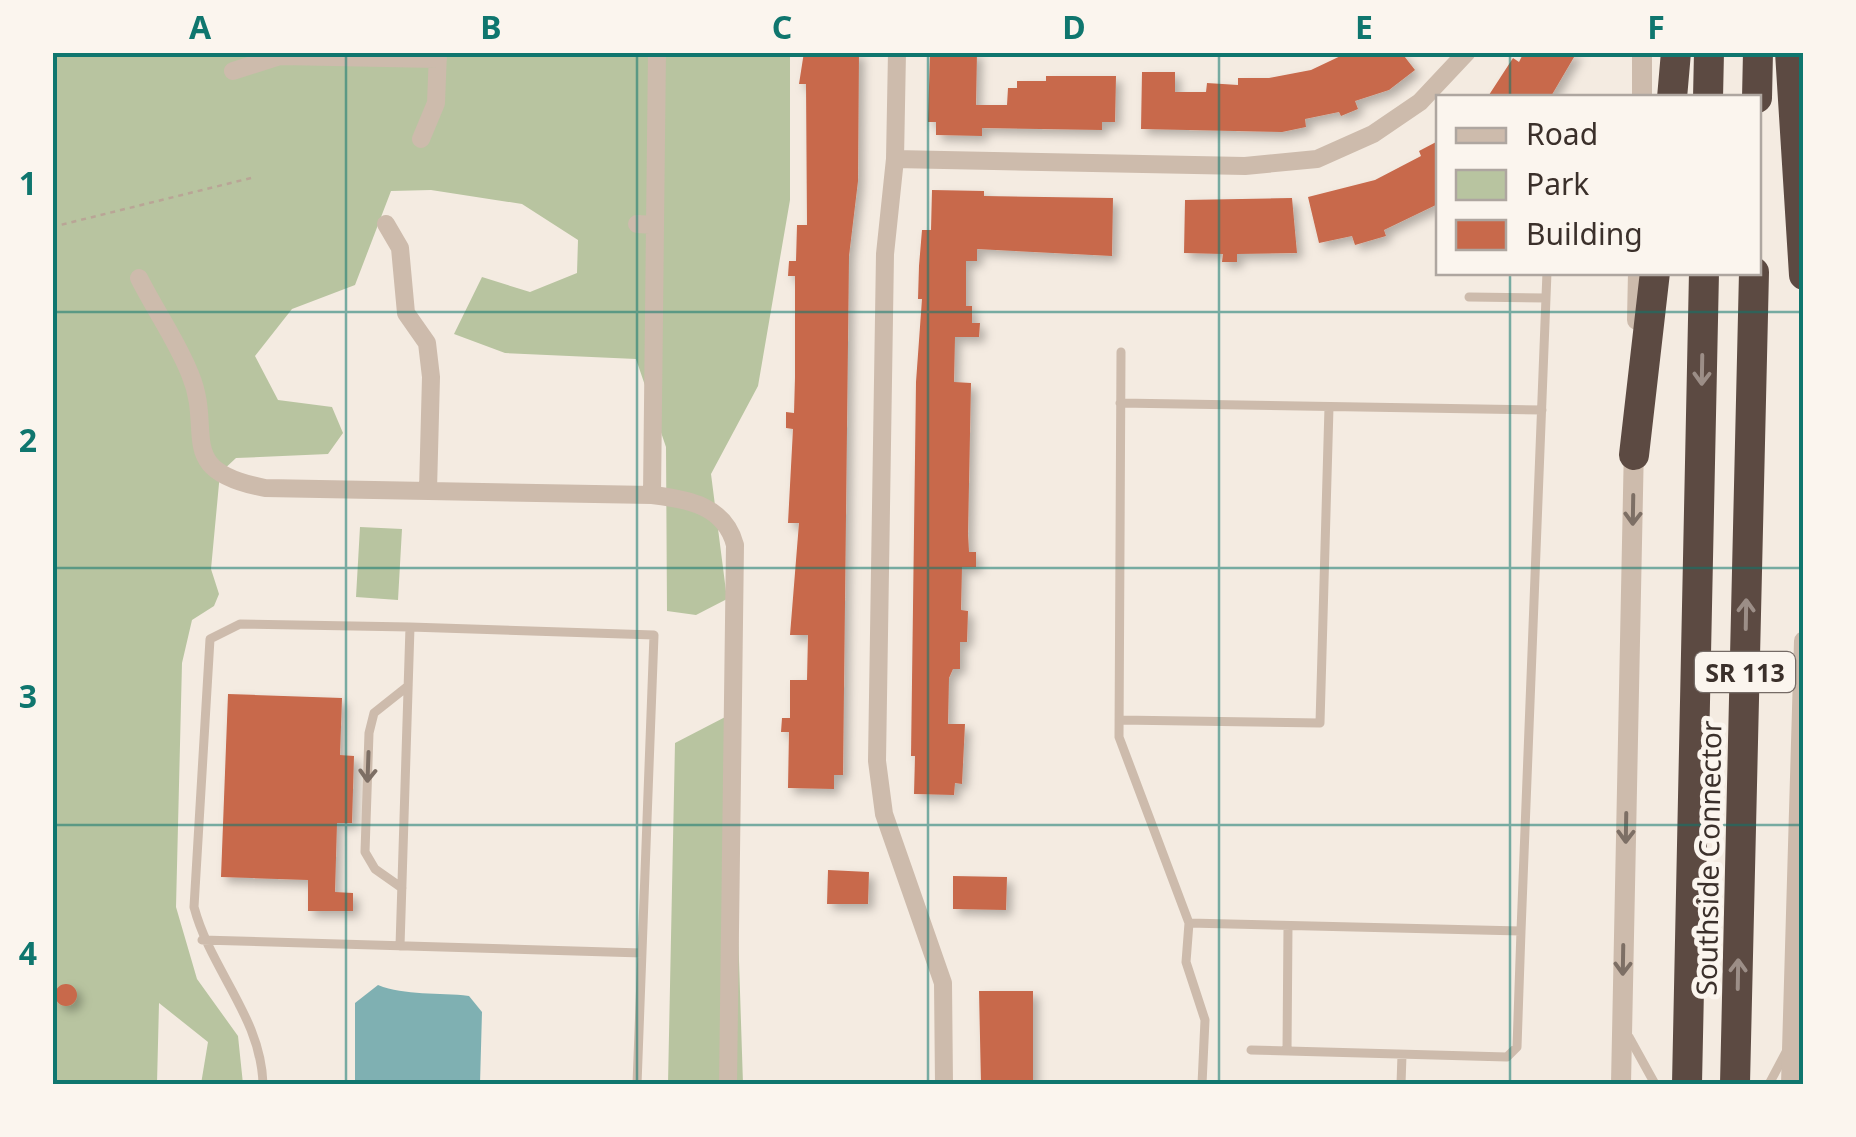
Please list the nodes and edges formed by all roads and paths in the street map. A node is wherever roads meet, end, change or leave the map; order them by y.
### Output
1 (657, 52) edge
2 (897, 52) edge
3 (1468, 52) edge
4 (1642, 52) edge
5 (1676, 52) edge
6 (1708, 52) edge
7 (1758, 52) edge
8 (1790, 52) edge
9 (438, 56) edge
10 (233, 71) dead end
11 (1642, 95) edge
12 (1672, 95) edge
13 (1708, 95) edge
14 (1758, 95) edge
15 (421, 139) dead end
16 (895, 159) junction
17 (254, 177) dead end
18 (386, 224) dead end
19 (52, 228) edge
20 (1546, 275) edge
21 (1638, 275) edge
22 (1656, 275) edge
23 (1704, 275) edge
24 (1754, 275) edge
25 (1804, 276) edge
26 (138, 278) dead end
27 (1469, 297) dead end
28 (1546, 298) junction
29 (1120, 352) dead end
30 (1120, 404) junction
31 (1329, 406) junction
32 (1542, 410) junction
33 (1634, 455) junction
34 (428, 490) junction
35 (652, 494) junction
36 (410, 627) junction
37 (1804, 641) edge
38 (408, 686) junction
39 (1119, 720) junction
40 (402, 888) junction
41 (1190, 923) junction
42 (1288, 926) junction
43 (1522, 931) junction
44 (202, 940) junction
45 (400, 946) junction
46 (642, 954) junction
47 (1622, 1020) junction
48 (1792, 1037) junction
49 (1251, 1050) dead end
50 (1287, 1051) junction
51 (1402, 1055) junction
52 (1687, 1077) edge
53 (1736, 1078) edge
54 (263, 1084) edge
55 (637, 1084) edge
56 (728, 1084) edge
57 (944, 1084) edge
58 (1202, 1084) edge
59 (1401, 1084) edge
60 (1622, 1084) edge
61 (1655, 1084) edge
62 (1769, 1084) edge
63 (1791, 1084) edge

1 - 35 street
2 - 16 street
3 - 16 street
4 - 11 street
5 - 12 highway
6 - 13 highway
7 - 14 highway
8 - 25 highway
9 - 10 street
9 - 15 street
16 - 57 street
17 - 19 path
18 - 34 street
20 - 28 lane
21 - 33 street
22 - 33 highway
23 -> 52 highway, Southside Connector / SR 113
53 -> 24 highway, Southside Connector / SR 113
26 - 34 street
27 - 28 lane
28 - 32 lane
29 - 30 lane
30 - 31 lane
30 - 39 lane
31 - 32 lane
31 - 39 lane
32 - 43 lane
33 -> 47 street
34 - 35 street
35 - 56 street
36 - 38 lane
36 - 44 lane
36 - 46 lane
37 - 48 street
38 - 40 lane
38 -> 40 lane
39 - 41 lane
40 - 45 lane
41 - 42 lane
41 - 58 lane
42 - 43 lane
42 - 50 lane
43 - 51 lane
44 - 45 lane
44 - 54 lane
45 - 46 lane
46 - 55 lane
47 - 60 street
47 - 61 lane
48 - 62 lane
48 - 63 street
49 - 50 lane
50 - 51 lane
51 - 59 lane

